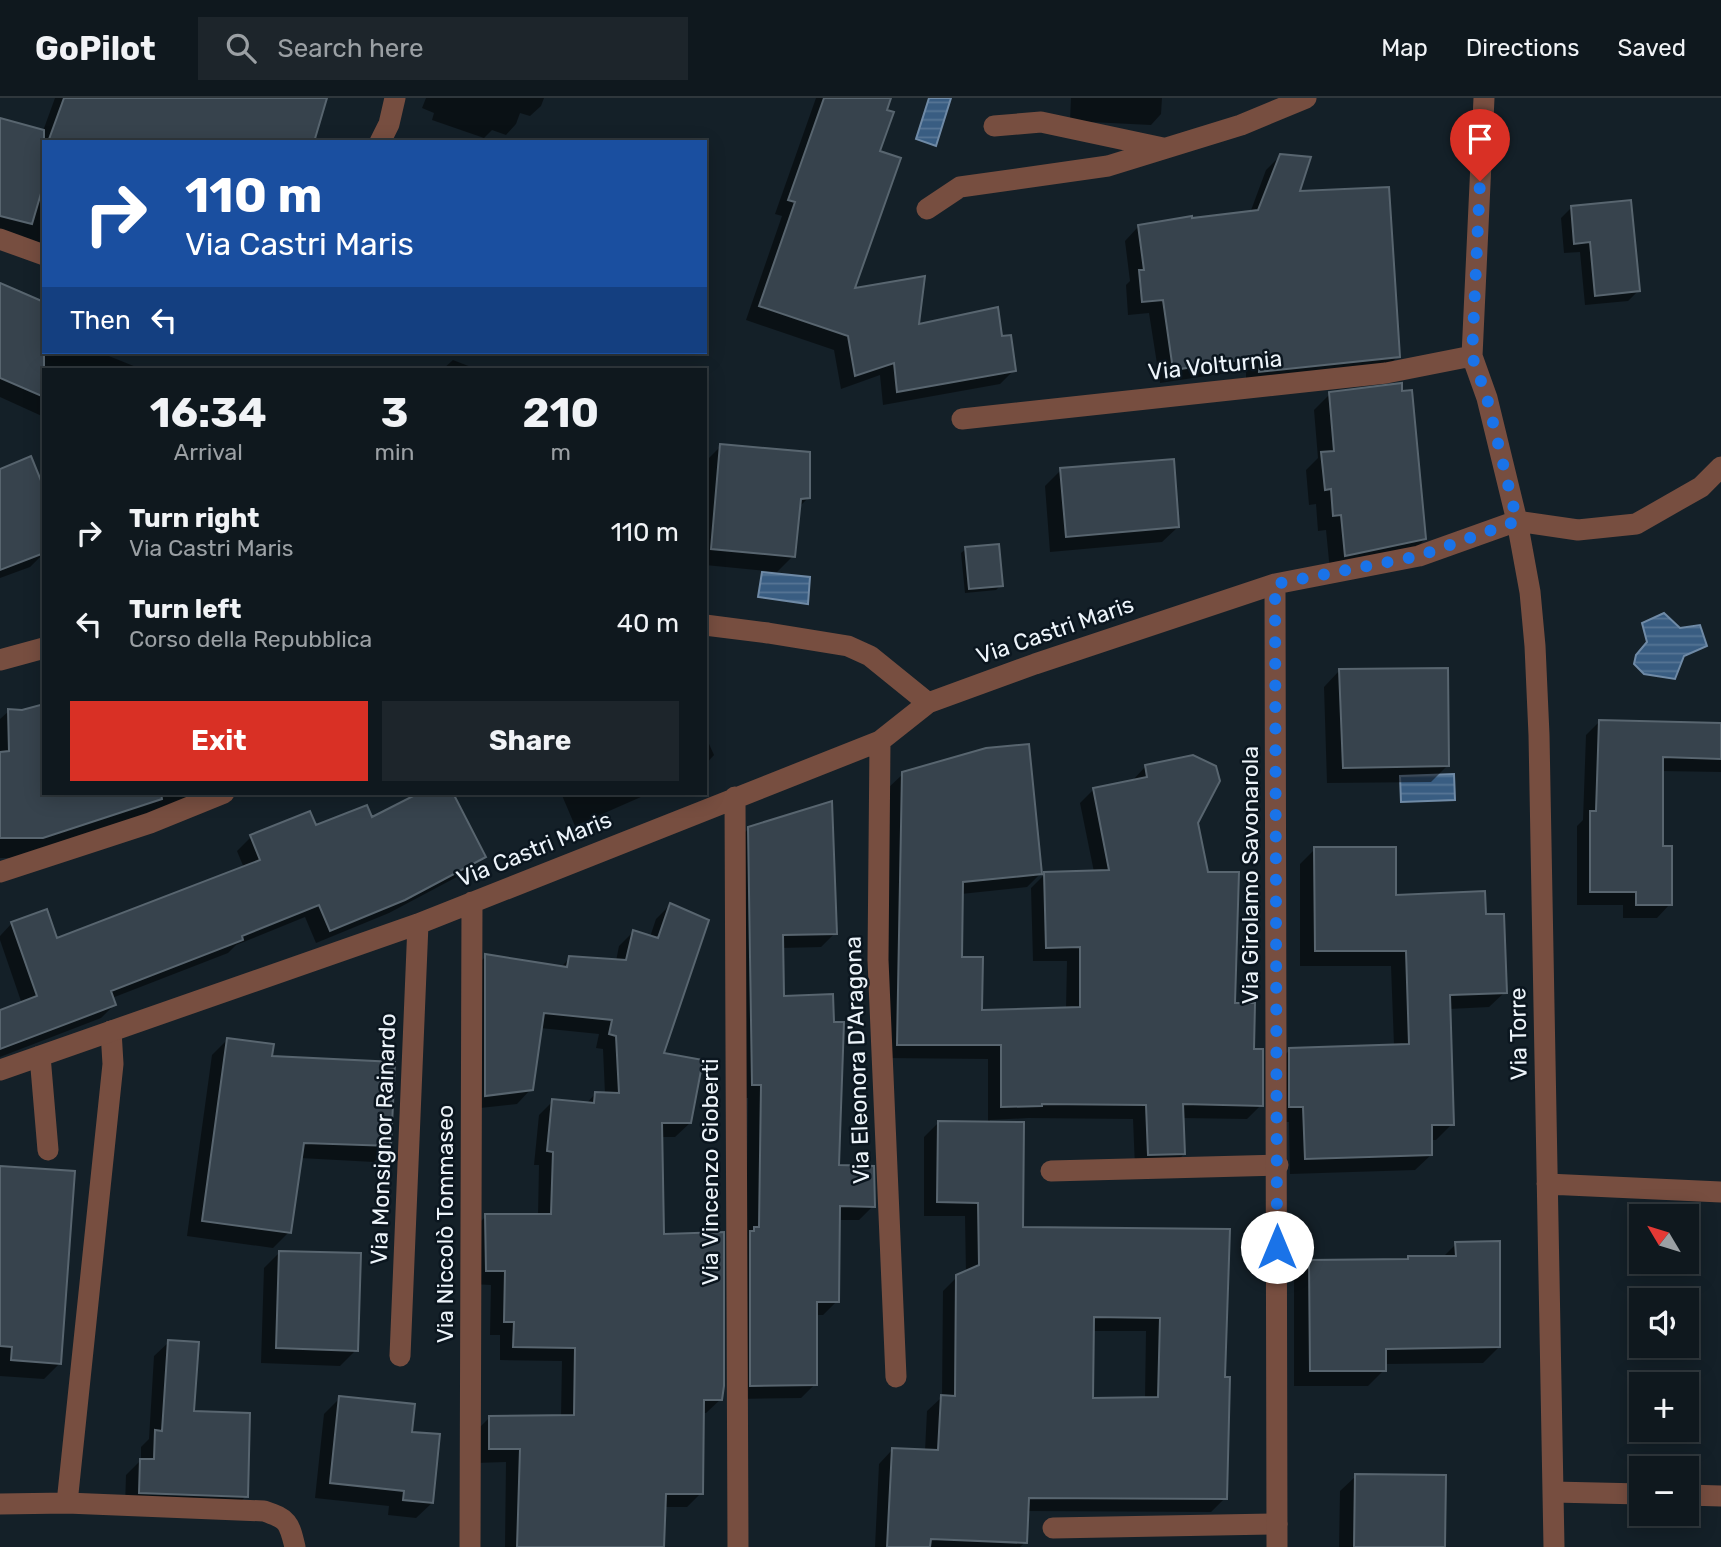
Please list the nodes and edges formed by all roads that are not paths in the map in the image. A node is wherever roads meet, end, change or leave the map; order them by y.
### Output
1 (395, 98) edge
2 (1306, 98) edge
3 (1484, 98) edge
4 (994, 126) dead end
5 (381, 140) edge
6 (1165, 148) junction
7 (927, 209) dead end
8 (0, 239) edge
9 (42, 255) edge
10 (1472, 356) junction
11 (962, 419) dead end
12 (1721, 467) edge
13 (1517, 521) junction
14 (1275, 584) junction
15 (707, 625) edge
16 (42, 649) edge
17 (0, 660) edge
18 (928, 703) junction
19 (880, 741) junction
20 (219, 795) edge
21 (734, 797) junction
22 (0, 872) edge
23 (472, 902) junction
24 (418, 924) junction
25 (111, 1031) junction
26 (40, 1056) junction
27 (0, 1070) edge
28 (48, 1150) dead end
29 (1278, 1165) junction
30 (1051, 1171) dead end
31 (1547, 1184) junction
32 (1721, 1192) edge
33 (400, 1356) dead end
34 (896, 1377) dead end
35 (1553, 1492) junction
36 (1629, 1494) edge
37 (1699, 1495) edge
38 (1721, 1496) edge
39 (67, 1503) junction
40 (0, 1504) edge
41 (1277, 1524) junction
42 (1053, 1528) dead end
43 (295, 1547) edge
44 (470, 1547) edge
45 (738, 1547) edge
46 (1277, 1547) edge
47 (1554, 1547) edge

1 - 5 street
2 - 6 street
3 - 10 street
4 - 6 street
6 - 7 street
8 - 9 street
10 - 11 street, Via Volturnia
10 - 13 street, Via Torre
12 - 13 street
13 - 14 street, Via Castri Maris
13 - 31 street, Via Torre
14 - 18 street, Via Castri Maris
14 - 29 street, Via Girolamo Savonarola
15 - 18 street
16 - 17 street
18 - 19 street, Via Castri Maris
19 - 21 street, Via Castri Maris
19 - 34 street, Via Eleonora D'Aragona
20 - 22 street
21 - 23 street, Via Castri Maris
21 - 45 street, Via Vincenzo Gioberti
23 - 24 street, Via Castri Maris
23 - 44 street, Via Niccolò Tommaseo
24 - 25 street, Via Castri Maris
24 - 33 street, Via Monsignor Rainardo
25 - 26 street, Via Castri Maris
25 - 39 street
26 - 27 street, Via Castri Maris
26 - 28 street
29 - 30 street
29 - 41 street, Via Girolamo Savonarola
31 - 32 street
31 - 35 street, Via Torre
35 - 36 street
35 - 47 street, Via Torre
37 - 38 street
39 - 40 street
39 - 43 street
41 - 42 street
41 - 46 street, Via Girolamo Savonarola

